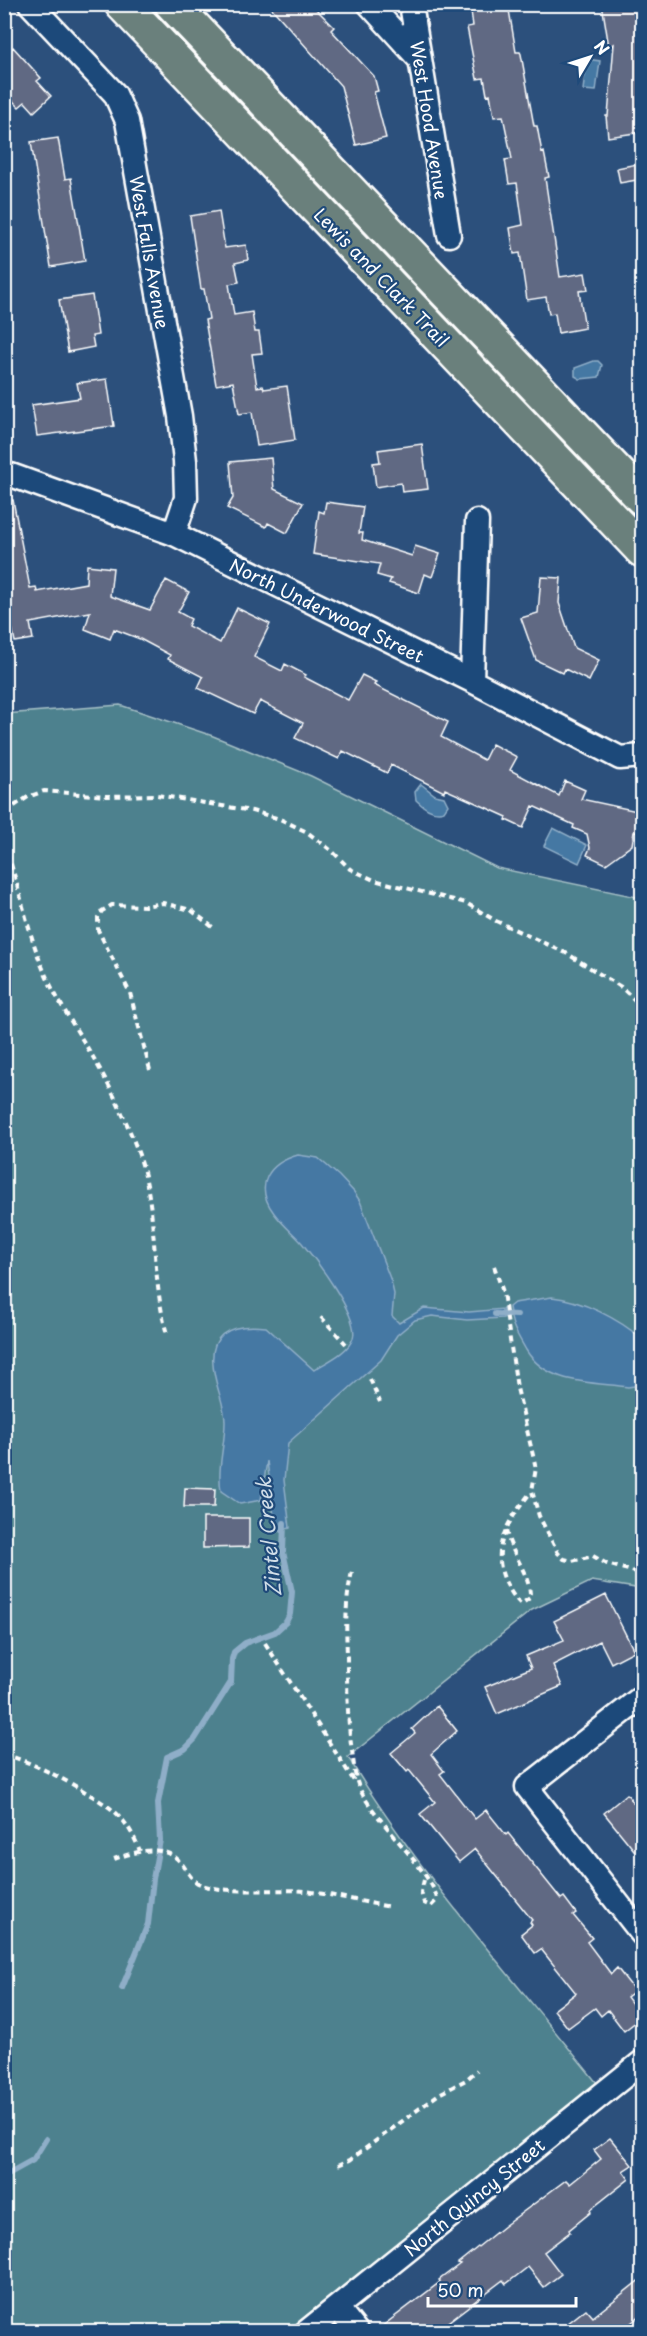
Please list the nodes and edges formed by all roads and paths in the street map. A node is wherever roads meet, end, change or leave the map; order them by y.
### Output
1 (30, 4) edge
2 (122, 4) edge
3 (172, 4) edge
4 (369, 4) edge
5 (411, 4) edge
6 (420, 60) junction
7 (450, 235) dead end
8 (4, 475) edge
9 (642, 498) edge
10 (477, 521) dead end
11 (174, 534) junction
12 (642, 550) edge
13 (472, 681) junction
14 (642, 756) edge
15 (4, 823) edge
16 (4, 844) edge
17 (216, 929) dead end
18 (642, 1007) edge
19 (150, 1070) dead end
20 (494, 1266) dead end
21 (321, 1317) dead end
22 (167, 1334) dead end
23 (346, 1344) dead end
24 (370, 1379) dead end
25 (380, 1402) dead end
26 (532, 1491) junction
27 (506, 1530) junction
28 (352, 1572) dead end
29 (642, 1574) edge
30 (265, 1643) dead end
31 (642, 1697) edge
32 (4, 1755) edge
33 (358, 1787) junction
34 (140, 1851) junction
35 (114, 1859) dead end
36 (425, 1876) junction
37 (391, 1907) dead end
38 (642, 1934) edge
39 (642, 2062) edge
40 (477, 2070) dead end
41 (338, 2165) dead end
42 (337, 2307) junction
43 (306, 2331) edge
44 (357, 2331) edge

1 - 11 street, West Falls Avenue
2 - 12 highway, Lewis and Clark Trail
3 - 9 highway, Lewis and Clark Trail
4 - 6 street
5 - 6 street, West Hood Avenue
6 - 7 street, West Hood Avenue
8 - 11 street, North Underwood Street
10 - 13 street
11 - 13 street, North Underwood Street
13 - 14 street, North Underwood Street
15 - 18 path
16 - 22 path
17 - 19 path
20 - 26 path
21 - 23 path
24 - 25 path
26 - 27 path
26 - 29 path
27 - 27 path
28 - 33 path
30 - 33 path
31 - 38 street
32 - 34 path
33 - 36 path
34 - 35 path
34 - 37 path
36 - 36 path
39 - 42 street, North Quincy Street
40 - 41 path
42 - 43 street, North Quincy Street
42 - 44 street

